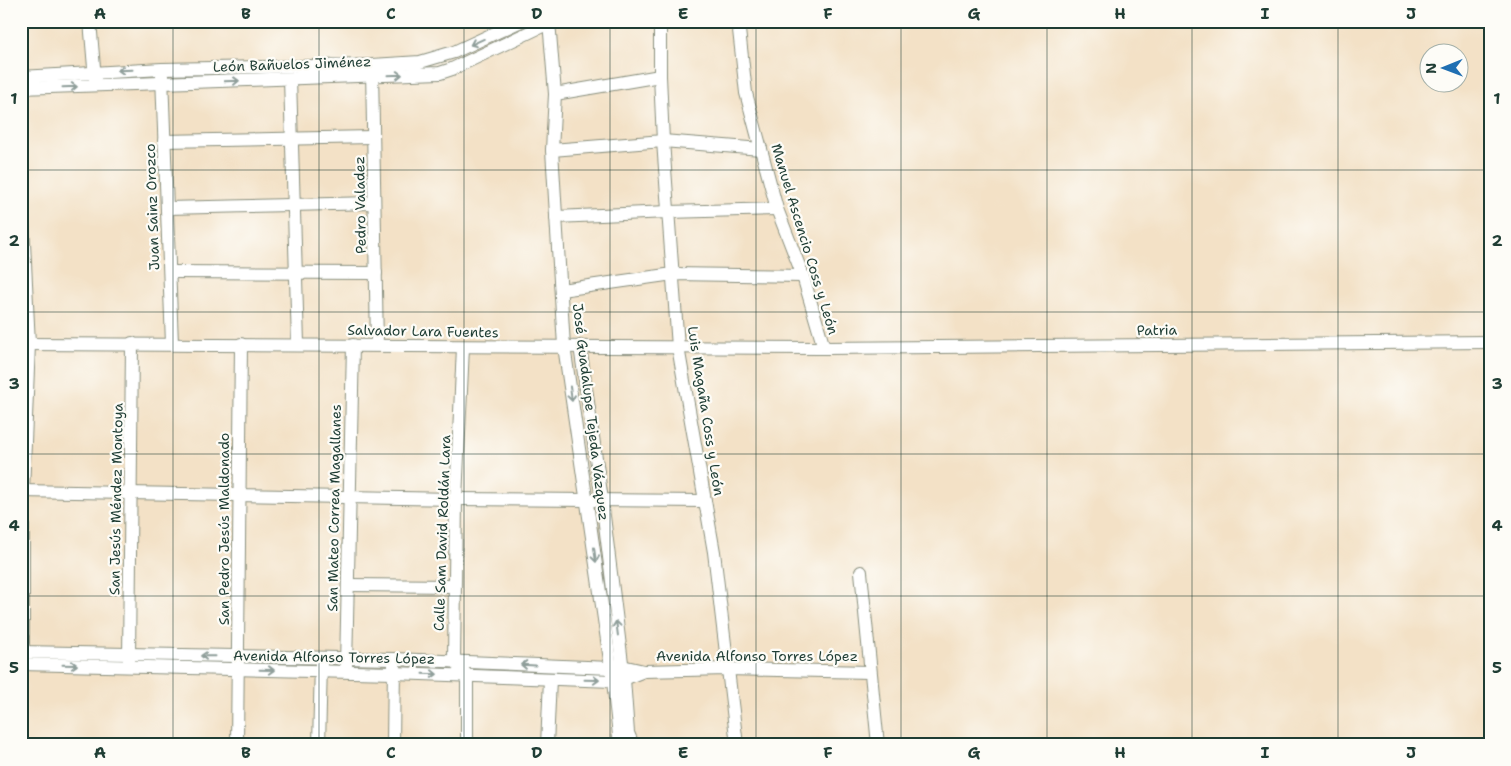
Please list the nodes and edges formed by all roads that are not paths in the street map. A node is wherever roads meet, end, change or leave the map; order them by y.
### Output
1 (90, 21) edge
2 (520, 21) edge
3 (660, 21) edge
4 (738, 21) edge
5 (551, 22) edge
6 (435, 59) junction
7 (162, 69) junction
8 (372, 71) junction
9 (94, 72) junction
10 (440, 73) junction
11 (660, 76) junction
12 (21, 77) edge
13 (290, 79) junction
14 (162, 84) junction
15 (95, 86) junction
16 (21, 88) edge
17 (555, 94) junction
18 (373, 137) junction
19 (291, 138) junction
20 (164, 141) junction
21 (663, 141) junction
22 (761, 149) junction
23 (552, 150) junction
24 (21, 182) edge
25 (374, 203) junction
26 (294, 205) junction
27 (22, 206) edge
28 (167, 208) junction
29 (777, 209) junction
30 (668, 212) junction
31 (556, 217) junction
32 (170, 272) junction
33 (296, 272) junction
34 (376, 273) junction
35 (673, 274) junction
36 (803, 276) junction
37 (23, 277) edge
38 (560, 290) junction
39 (1490, 342) edge
40 (132, 343) junction
41 (25, 344) edge
42 (172, 344) junction
43 (241, 344) junction
44 (298, 344) junction
45 (353, 345) junction
46 (377, 345) junction
47 (564, 346) junction
48 (580, 346) junction
49 (463, 347) junction
50 (678, 347) junction
51 (824, 348) junction
52 (22, 491) edge
53 (130, 493) junction
54 (240, 494) junction
55 (350, 496) junction
56 (456, 499) junction
57 (587, 500) junction
58 (602, 500) junction
59 (705, 500) junction
60 (861, 572) dead end
61 (348, 585) junction
62 (454, 586) junction
63 (22, 658) edge
64 (321, 658) junction
65 (394, 659) junction
66 (129, 661) junction
67 (454, 661) junction
68 (238, 663) junction
69 (346, 665) junction
70 (727, 669) junction
71 (320, 672) junction
72 (870, 672) junction
73 (394, 673) junction
74 (617, 674) junction
75 (467, 675) junction
76 (550, 679) junction
77 (237, 745) edge
78 (319, 745) edge
79 (393, 745) edge
80 (466, 745) edge
81 (547, 745) edge
82 (620, 745) edge
83 (633, 745) edge
84 (737, 745) edge
85 (878, 745) edge

1 - 9 street
2 -> 6 street, León Bañuelos Jiménez
3 - 11 street, Luis Magaña Coss y León
4 - 22 street, Manuel Ascencio Coss y León
5 - 10 street, León Bañuelos Jiménez
5 - 17 street, José Guadalupe Tejeda Vázquez
6 - 8 street, León Bañuelos Jiménez
6 - 10 street
7 - 8 street, León Bañuelos Jiménez
7 -> 9 street, León Bañuelos Jiménez
7 - 14 street, Juan Sainz Orozco
8 -> 10 street, León Bañuelos Jiménez
8 - 13 street, León Bañuelos Jiménez
8 - 18 street, Pedro Valadez
9 - 12 street, León Bañuelos Jiménez
9 - 15 street
11 - 17 street
11 - 21 street, Luis Magaña Coss y León
14 -> 13 street, León Bañuelos Jiménez
13 - 19 street
14 - 15 street, León Bañuelos Jiménez
14 - 20 street, Juan Sainz Orozco
16 -> 15 street, León Bañuelos Jiménez
17 - 23 street, José Guadalupe Tejeda Vázquez
18 - 19 street
18 - 25 street, Pedro Valadez
19 - 20 street
19 - 26 street
20 - 28 street, Juan Sainz Orozco
21 - 22 street
21 - 23 street
21 - 30 street, Luis Magaña Coss y León
22 - 29 street, Manuel Ascencio Coss y León
23 - 31 street, José Guadalupe Tejeda Vázquez
24 - 27 street
25 - 26 street
25 - 34 street, Pedro Valadez
26 - 28 street
26 - 33 street
27 - 37 street
28 - 32 street, Juan Sainz Orozco
29 - 30 street
29 - 36 street, Manuel Ascencio Coss y León
30 - 31 street
30 - 35 street, Luis Magaña Coss y León
31 - 38 street, José Guadalupe Tejeda Vázquez
32 - 33 street
32 - 42 street, Juan Sainz Orozco
33 - 34 street
33 - 44 street
34 - 46 street, Pedro Valadez
35 - 36 street
35 - 38 street
35 - 50 street, Luis Magaña Coss y León
36 - 51 street, Manuel Ascencio Coss y León
37 - 41 street
38 - 47 street, José Guadalupe Tejeda Vázquez
39 - 51 street, Patria
40 - 41 street, Salvador Lara Fuentes
40 - 42 street, Salvador Lara Fuentes
40 - 53 street, San Jesús Méndez Montoya
41 - 52 street
42 - 43 street, Salvador Lara Fuentes
43 - 44 street, Salvador Lara Fuentes
43 - 54 street, San Pedro Jesús Maldonado
44 - 45 street, Salvador Lara Fuentes
45 - 46 street, Salvador Lara Fuentes
45 - 55 street, San Mateo Correa Magallanes
46 - 49 street, Salvador Lara Fuentes
47 - 48 street, Salvador Lara Fuentes
47 - 49 street, Salvador Lara Fuentes
47 -> 57 street, José Guadalupe Tejeda Vázquez
48 - 50 street, Salvador Lara Fuentes
48 - 58 street, José Guadalupe Tejeda Vázquez
49 - 56 street, Calle Sam David Roldán Lara
50 - 51 street, Salvador Lara Fuentes
50 - 59 street, Luis Magaña Coss y León
52 - 53 street
52 - 63 street
53 - 54 street
53 - 66 street, San Jesús Méndez Montoya
54 - 55 street
54 - 68 street, San Pedro Jesús Maldonado
55 - 56 street
55 - 61 street, San Mateo Correa Magallanes
56 - 57 street
56 - 62 street, Calle Sam David Roldán Lara
57 - 58 street
57 -> 74 street, José Guadalupe Tejeda Vázquez
58 - 59 street
74 -> 58 street, José Guadalupe Tejeda Vázquez
59 - 70 street, Luis Magaña Coss y León
60 - 72 street
61 - 62 street
61 - 69 street, San Mateo Correa Magallanes
62 - 67 street, Calle Sam David Roldán Lara
63 - 66 street, Avenida Alfonso Torres López
64 - 68 street, Avenida Alfonso Torres López
64 - 69 street, Avenida Alfonso Torres López
64 - 71 street
65 - 67 street, Avenida Alfonso Torres López
65 - 69 street, Avenida Alfonso Torres López
65 - 73 street
66 - 68 street, Avenida Alfonso Torres López
74 -> 67 street, Avenida Alfonso Torres López
67 - 75 street
68 -> 71 street, Avenida Alfonso Torres López
68 - 77 street, San Pedro Jesús Maldonado
69 - 71 street, Avenida Alfonso Torres López
69 - 73 street, Avenida Alfonso Torres López
70 - 72 street, Avenida Alfonso Torres López
70 - 74 street, Avenida Alfonso Torres López
70 - 84 street, Luis Magaña Coss y León
71 - 78 street
72 - 85 street
73 -> 75 street, Avenida Alfonso Torres López
73 - 79 street
76 -> 74 street, Avenida Alfonso Torres López
74 - 82 street, José Guadalupe Tejeda Vázquez
74 - 83 street, José Guadalupe Tejeda Vázquez
75 - 76 street, Avenida Alfonso Torres López
75 - 80 street
76 - 81 street

